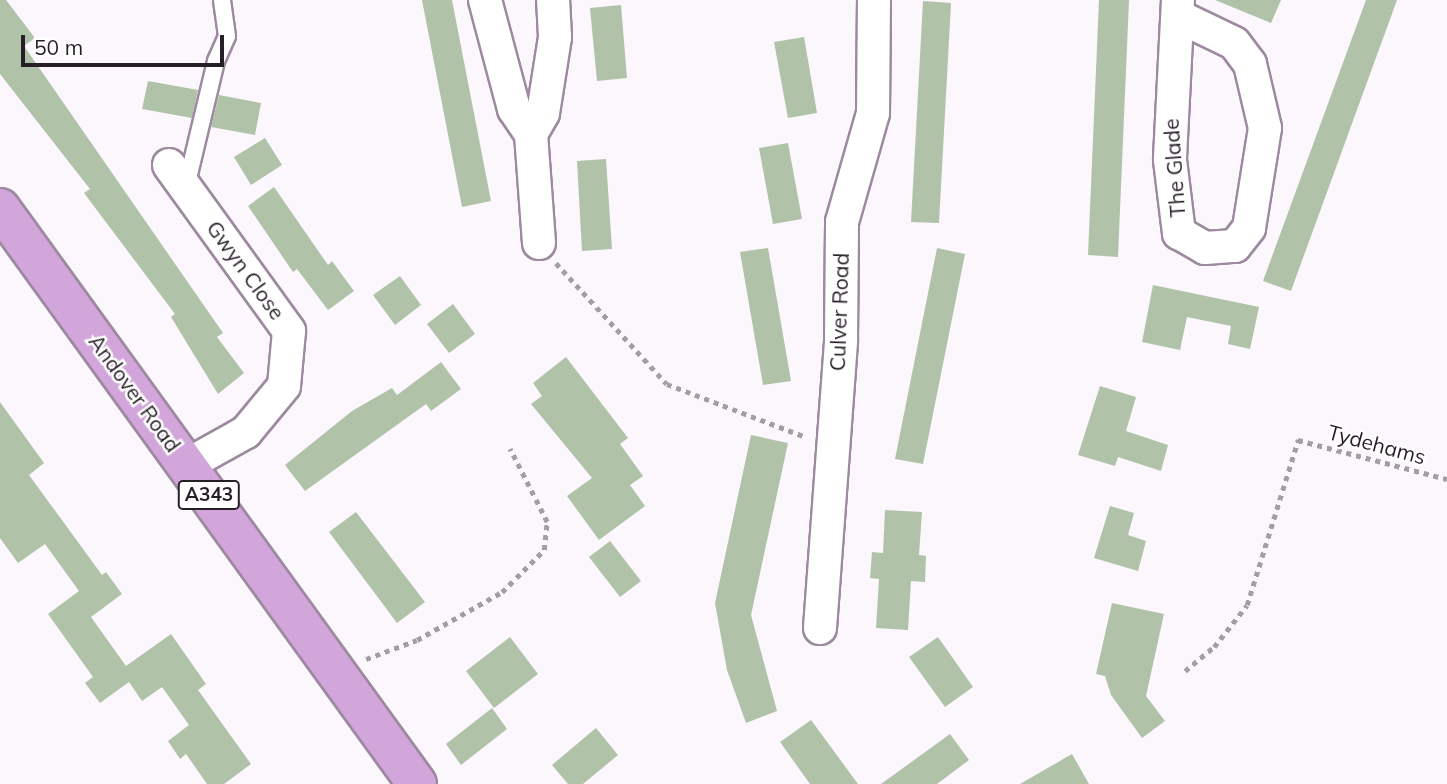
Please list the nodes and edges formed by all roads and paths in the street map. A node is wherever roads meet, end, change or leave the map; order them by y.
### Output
1 (222, 0) edge
2 (485, 0) edge
3 (554, 0) edge
4 (874, 0) edge
5 (1178, 8) edge
6 (531, 134) junction
7 (177, 176) joint
8 (0, 208) edge
9 (539, 243) joint
10 (830, 446) junction
11 (509, 449) dead end
12 (187, 465) junction
13 (1447, 479) edge
14 (820, 628) dead end
15 (1185, 671) dead end
16 (337, 674) junction
17 (417, 784) edge

1 - 7 lane
2 - 6 street
3 - 6 street
4 - 10 street, Culver Road
5 - 5 street, The Glade
6 - 9 street
7 - 12 street, Gwyn Close
8 - 12 main road, Andover Road / A343
9 - 10 path
10 - 14 street, Culver Road
11 - 16 path
12 - 16 main road, Andover Road / A343
13 - 15 path, Tydehams
16 - 17 main road, Andover Road / A343

